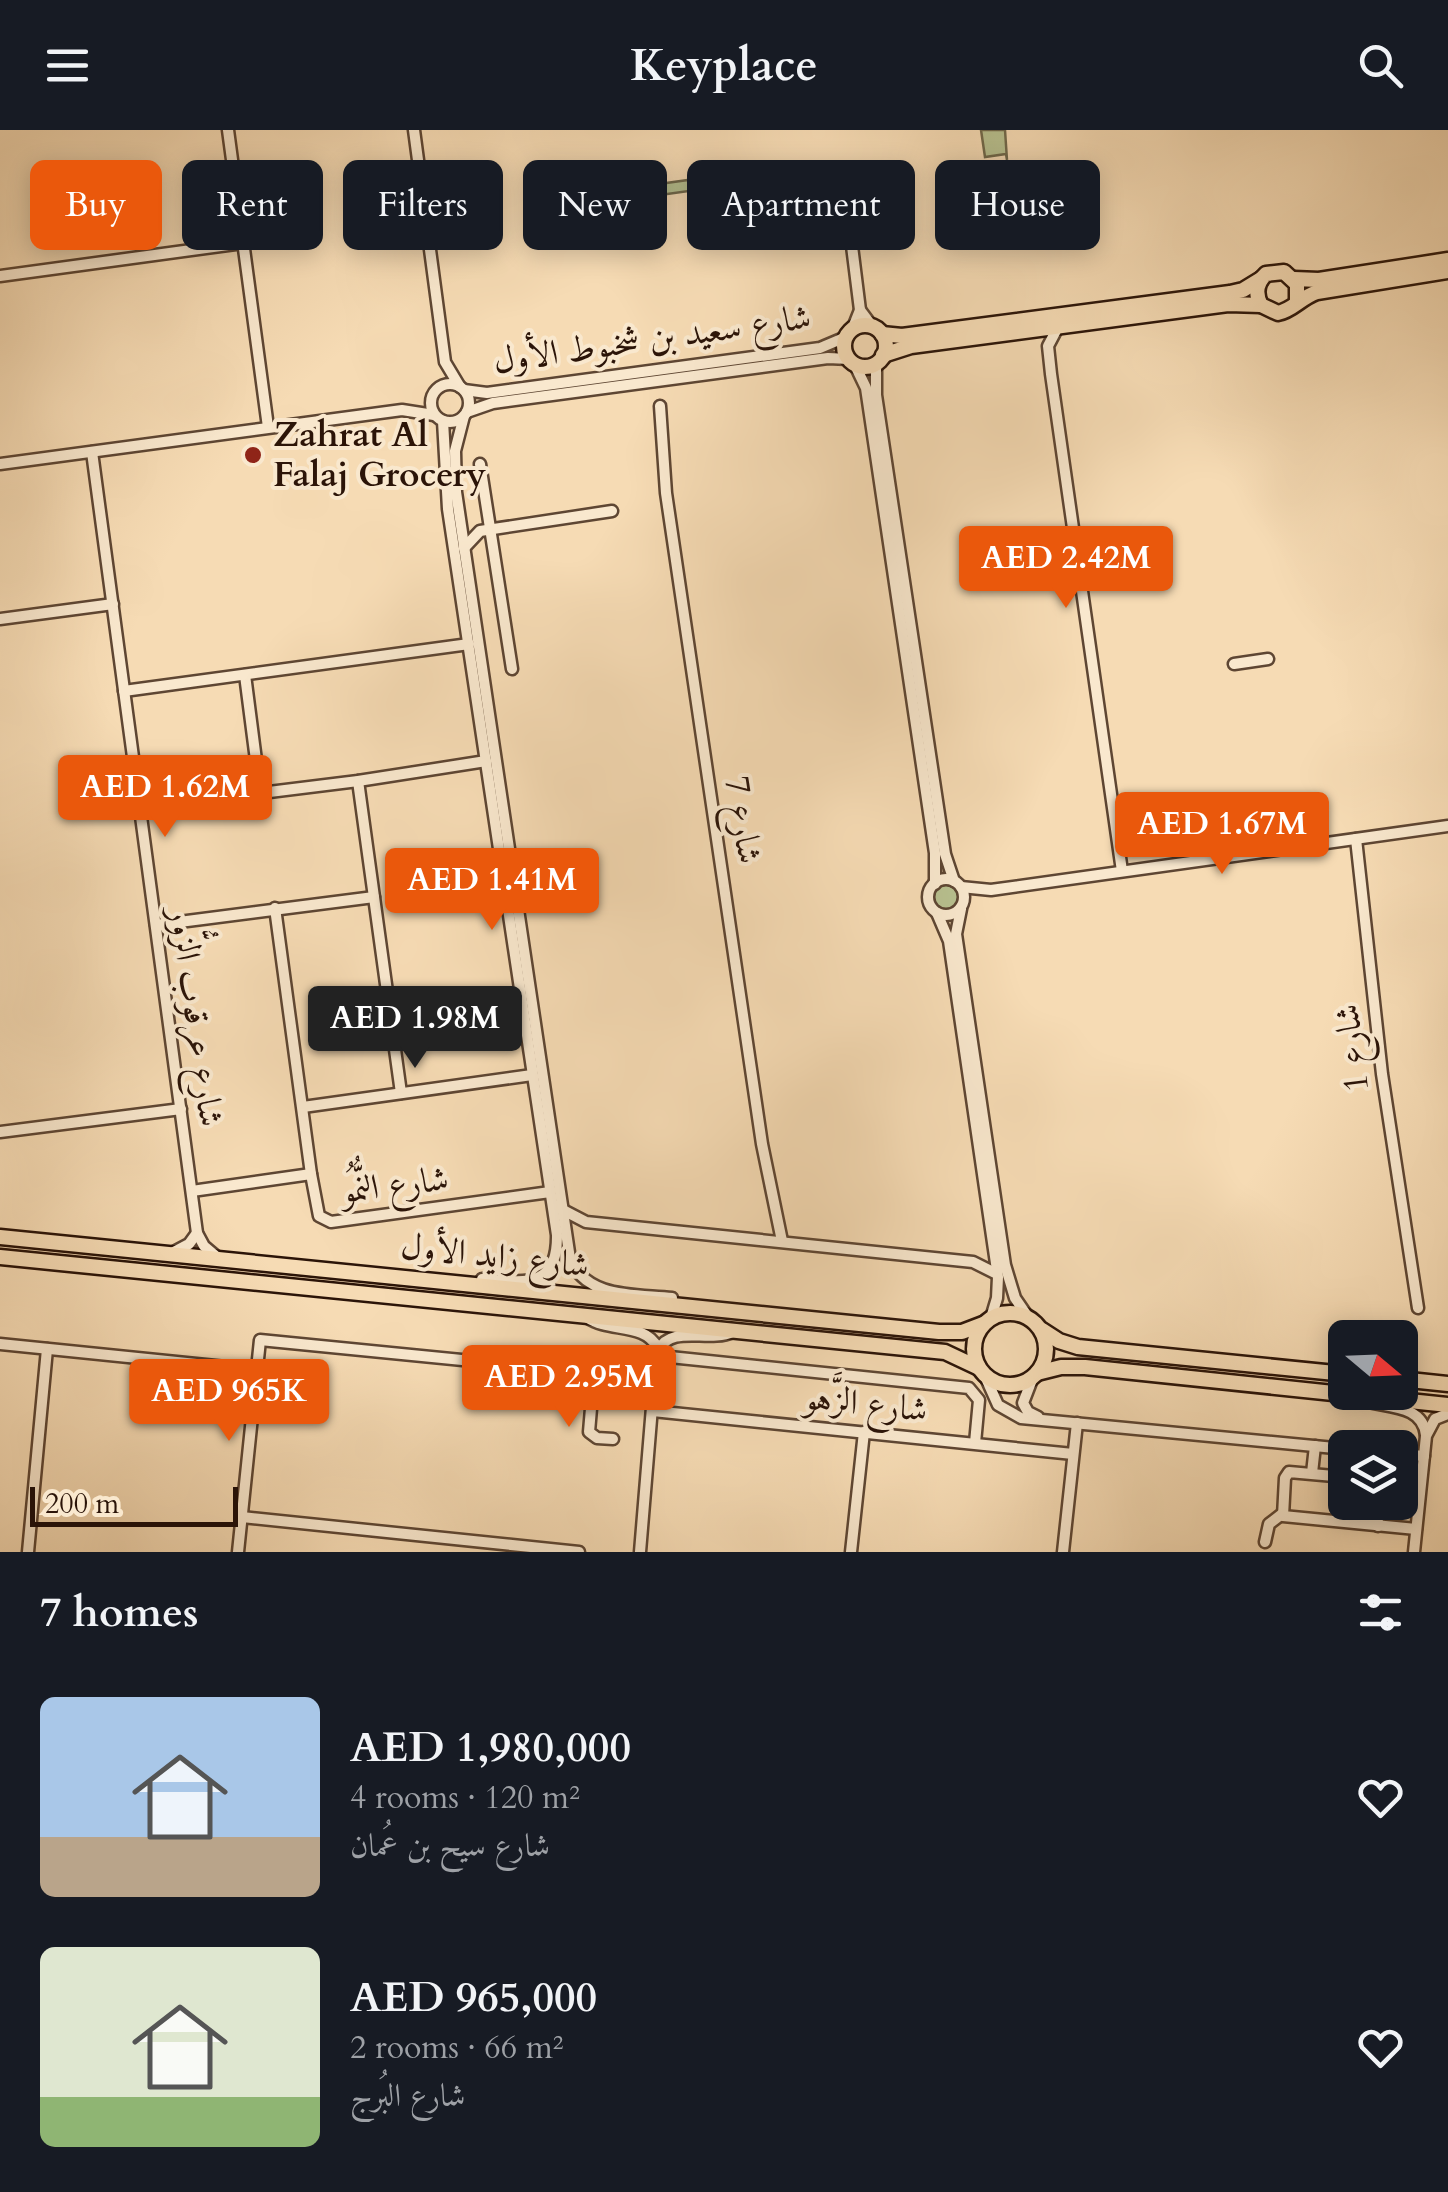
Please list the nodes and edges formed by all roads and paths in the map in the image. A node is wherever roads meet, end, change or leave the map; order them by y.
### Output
1 (228, 130) edge
2 (414, 130) edge
3 (232, 160) edge
4 (197, 250) edge
5 (244, 250) edge
6 (852, 250) edge
7 (1448, 260) edge
8 (1448, 271) edge
9 (0, 276) edge
10 (1294, 279) junction
11 (1261, 280) junction
12 (1297, 300) junction
13 (1261, 306) junction
14 (860, 310) junction
15 (1058, 327) junction
16 (877, 330) junction
17 (1032, 331) junction
18 (849, 333) junction
19 (1048, 346) junction
20 (880, 359) junction
21 (852, 361) junction
22 (445, 362) junction
23 (462, 388) junction
24 (436, 390) junction
25 (660, 406) dead end
26 (402, 410) junction
27 (466, 414) junction
28 (439, 418) junction
29 (268, 427) junction
30 (92, 452) junction
31 (0, 464) edge
32 (480, 464) dead end
33 (612, 511) dead end
34 (460, 522) junction
35 (485, 530) junction
36 (464, 548) junction
37 (112, 604) junction
38 (0, 619) edge
39 (469, 644) junction
40 (1268, 660) dead end
41 (1234, 664) dead end
42 (512, 670) dead end
43 (244, 675) junction
44 (124, 691) junction
45 (486, 761) junction
46 (358, 781) junction
47 (260, 791) junction
48 (140, 808) junction
49 (1448, 826) edge
50 (1356, 839) junction
51 (1122, 871) junction
52 (934, 884) junction
53 (958, 884) junction
54 (991, 890) junction
55 (374, 897) junction
56 (275, 908) junction
57 (961, 908) junction
58 (937, 913) junction
59 (156, 925) junction
60 (532, 1075) junction
61 (401, 1093) junction
62 (302, 1106) junction
63 (181, 1108) junction
64 (0, 1132) edge
65 (311, 1174) junction
66 (192, 1191) junction
67 (550, 1192) junction
68 (560, 1208) junction
69 (586, 1222) junction
70 (197, 1233) junction
71 (0, 1237) edge
72 (992, 1237) junction
73 (565, 1240) junction
74 (782, 1240) junction
75 (172, 1254) junction
76 (0, 1258) edge
77 (223, 1259) junction
78 (973, 1262) junction
79 (354, 1273) junction
80 (997, 1274) junction
81 (1418, 1308) dead end
82 (712, 1309) junction
83 (1028, 1316) junction
84 (586, 1317) junction
85 (987, 1321) junction
86 (1042, 1330) junction
87 (734, 1332) junction
88 (0, 1344) edge
89 (47, 1349) junction
90 (657, 1351) junction
91 (670, 1356) dead end
92 (256, 1370) junction
93 (982, 1372) junction
94 (1328, 1372) edge
95 (594, 1373) junction
96 (1035, 1375) junction
97 (656, 1379) junction
98 (1418, 1382) edge
99 (1448, 1384) edge
100 (1328, 1392) edge
101 (1418, 1402) edge
102 (1448, 1405) edge
103 (1398, 1410) edge
104 (653, 1411) junction
105 (1448, 1414) edge
106 (1043, 1419) junction
107 (1077, 1423) junction
108 (864, 1432) junction
109 (1426, 1436) junction
110 (614, 1439) dead end
111 (975, 1443) junction
112 (1315, 1446) junction
113 (1328, 1447) edge
114 (1074, 1454) junction
115 (1418, 1456) edge
116 (1424, 1456) junction
117 (1312, 1473) junction
118 (1328, 1475) edge
119 (1282, 1514) junction
120 (242, 1517) junction
121 (1378, 1520) edge
122 (1378, 1526) junction
123 (1416, 1530) junction
124 (1265, 1542) dead end
125 (28, 1552) edge
126 (238, 1552) edge
127 (579, 1552) edge
128 (640, 1552) edge
129 (851, 1552) edge
130 (1063, 1552) edge
131 (1414, 1552) edge

1 - 3 street
2 - 22 street
4 - 9 street
5 - 29 street
6 - 14 street
7 - 10 main road
8 - 12 main road
10 - 11 main road
10 - 12 main road
11 - 13 main road
11 - 16 main road
12 - 13 main road
13 - 15 main road
14 - 16 street
14 - 18 street
15 - 17 main road
15 - 19 street
16 - 18 main road
16 - 20 main road
17 - 19 street
17 - 20 main road
18 - 21 main road
18 - 23 street, شارع سعيد بن شخبوط الأول
19 - 51 street
20 - 21 main road
20 - 53 street
21 - 27 street, شارع سعيد بن شخبوط الأول
21 - 52 street
22 - 23 street
22 - 24 street
23 - 24 street
23 - 27 street
24 - 26 street
24 - 28 street
25 - 74 street, شارع 7
26 - 28 street
26 - 29 street
27 - 28 street
27 - 34 street
28 - 39 street
29 - 30 street
30 - 31 street
30 - 37 street, شارع عرقوب الزُّور
32 - 35 street
33 - 35 street
34 - 35 street
34 - 36 street
35 - 36 street
35 - 42 street
36 - 68 street
37 - 38 street
37 - 44 street, شارع عرقوب الزُّور
39 - 43 street
39 - 45 street
40 - 41 street
43 - 44 street
43 - 47 street
44 - 48 street, شارع عرقوب الزُّور
45 - 46 street
45 - 60 street
46 - 47 street
46 - 55 street
47 - 48 street
48 - 59 street, شارع عرقوب الزُّور
49 - 50 street
50 - 51 street
50 - 81 street, شارع 1
51 - 54 street
52 - 53 street
52 - 58 street
53 - 54 street
53 - 57 street
54 - 57 street
55 - 56 street
55 - 61 street
56 - 59 street
56 - 62 street, شارع النُّمُو
57 - 58 street
57 - 83 street
58 - 72 street
59 - 63 street, شارع عرقوب الزُّور
60 - 61 street
60 - 67 street
61 - 62 street
62 - 65 street, شارع النُّمُو
63 - 64 street
63 - 66 street, شارع عرقوب الزُّور
65 - 66 street
65 - 67 street, شارع النُّمُو
66 - 70 street, شارع عرقوب الزُّور
67 - 79 street
68 - 69 street
68 - 73 street
69 - 73 street
69 - 74 street
70 - 75 street
70 - 77 street
71 - 75 main road, شارع زايد الأول
72 - 78 street
72 - 80 street
73 - 82 street
74 - 78 street
75 - 77 main road, شارع زايد الأول
76 - 84 main road, شارع زايد الأول
77 - 79 main road, شارع زايد الأول
78 - 80 street
79 - 82 main road, شارع زايد الأول
80 - 85 street
82 - 85 main road, شارع زايد الأول
83 - 85 main road
83 - 86 main road
84 - 87 main road, شارع زايد الأول
84 - 90 street
85 - 93 main road
86 - 94 main road
86 - 96 main road
87 - 90 street
87 - 93 main road, شارع زايد الأول
88 - 89 street
89 - 92 street
89 - 125 street
90 - 97 street
91 - 111 street
92 - 95 street
92 - 120 street
93 - 96 main road
93 - 106 street
95 - 97 street
95 - 110 street
96 - 100 main road
96 - 106 street
97 - 104 street
98 - 99 main road
101 - 102 main road
103 - 109 street
104 - 108 street, شارع الزَّهو
104 - 128 street
105 - 109 street
106 - 107 street
107 - 112 street
107 - 114 street
108 - 111 street, شارع الزَّهو
108 - 129 street
109 - 116 street
111 - 114 street, شارع الزَّهو
112 - 113 street
112 - 117 street
114 - 130 street
115 - 116 street
116 - 123 street
117 - 118 street
117 - 119 street
119 - 122 street
119 - 124 street
120 - 126 street
120 - 127 street
121 - 122 street
122 - 123 street
123 - 131 street

